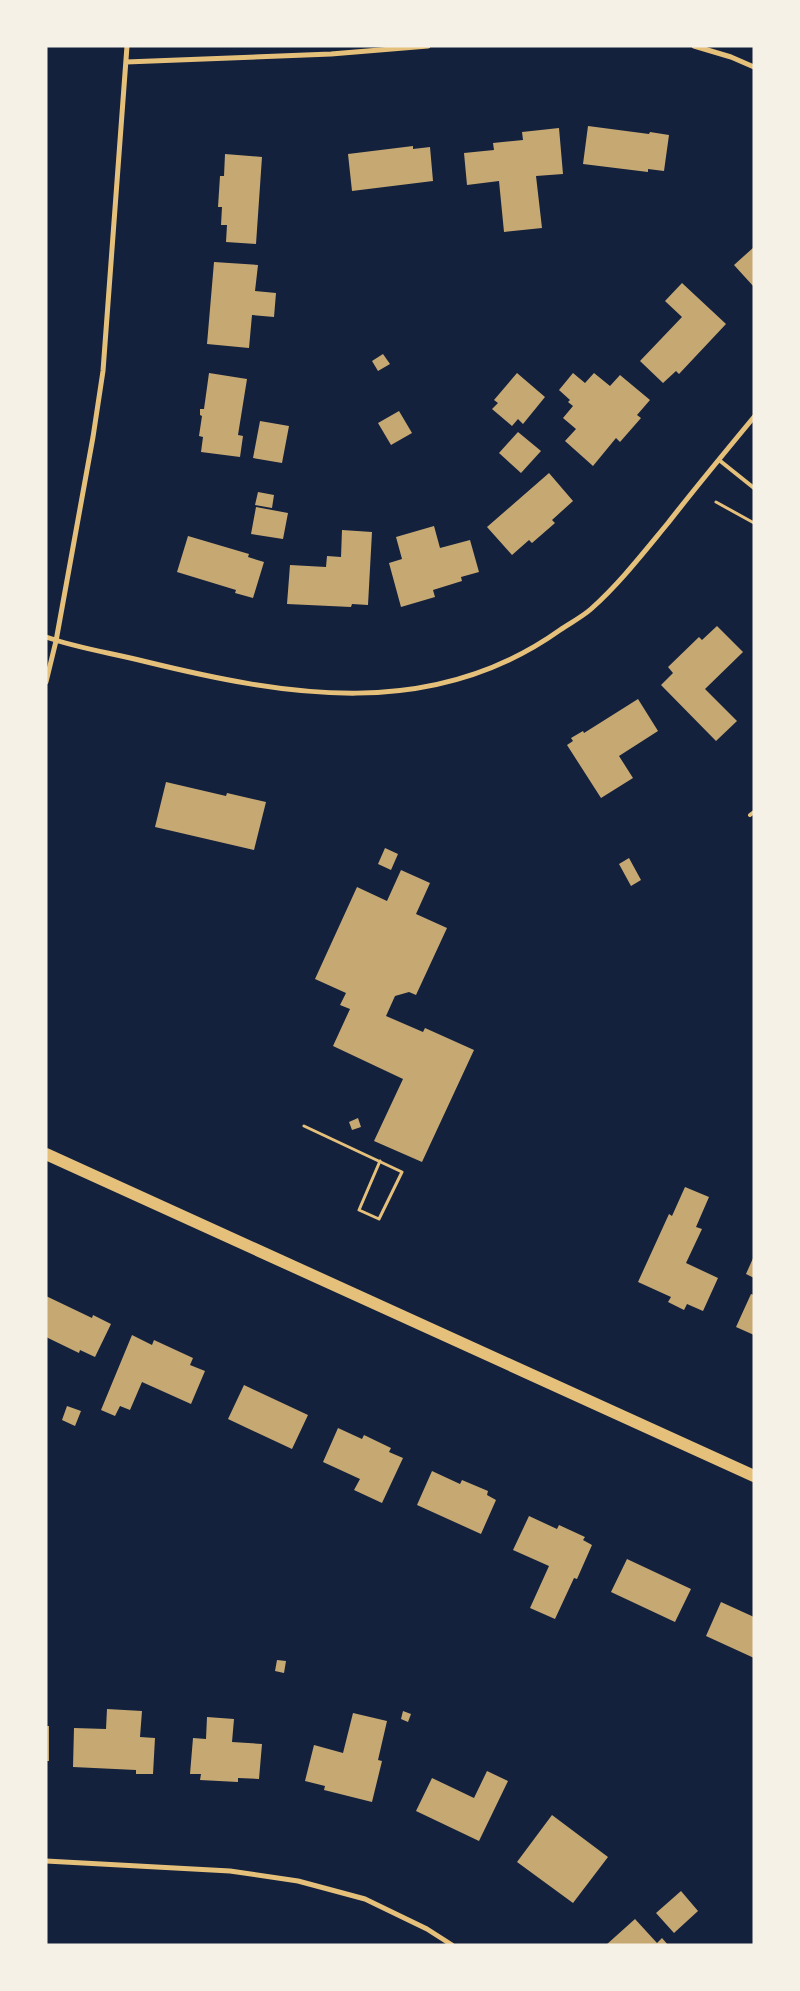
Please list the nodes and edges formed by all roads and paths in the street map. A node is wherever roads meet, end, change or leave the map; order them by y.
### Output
1 (127, 46) edge
2 (428, 46) edge
3 (694, 46) edge
4 (126, 62) junction
5 (754, 67) edge
6 (754, 417) edge
7 (719, 460) junction
8 (754, 488) edge
9 (716, 502) dead end
10 (754, 523) edge
11 (46, 637) edge
12 (56, 640) junction
13 (46, 682) edge
14 (304, 1126) dead end
15 (46, 1154) edge
16 (380, 1161) junction
17 (754, 1476) edge
18 (46, 1861) edge
19 (452, 1945) edge

1 - 4 street
2 - 4 street
3 - 5 street
4 - 12 street
6 - 7 street
7 - 8 lane
7 - 12 street
9 - 10 path
11 - 12 street
12 - 13 street
14 - 16 path
15 - 17 main road
16 - 16 path
18 - 19 street

